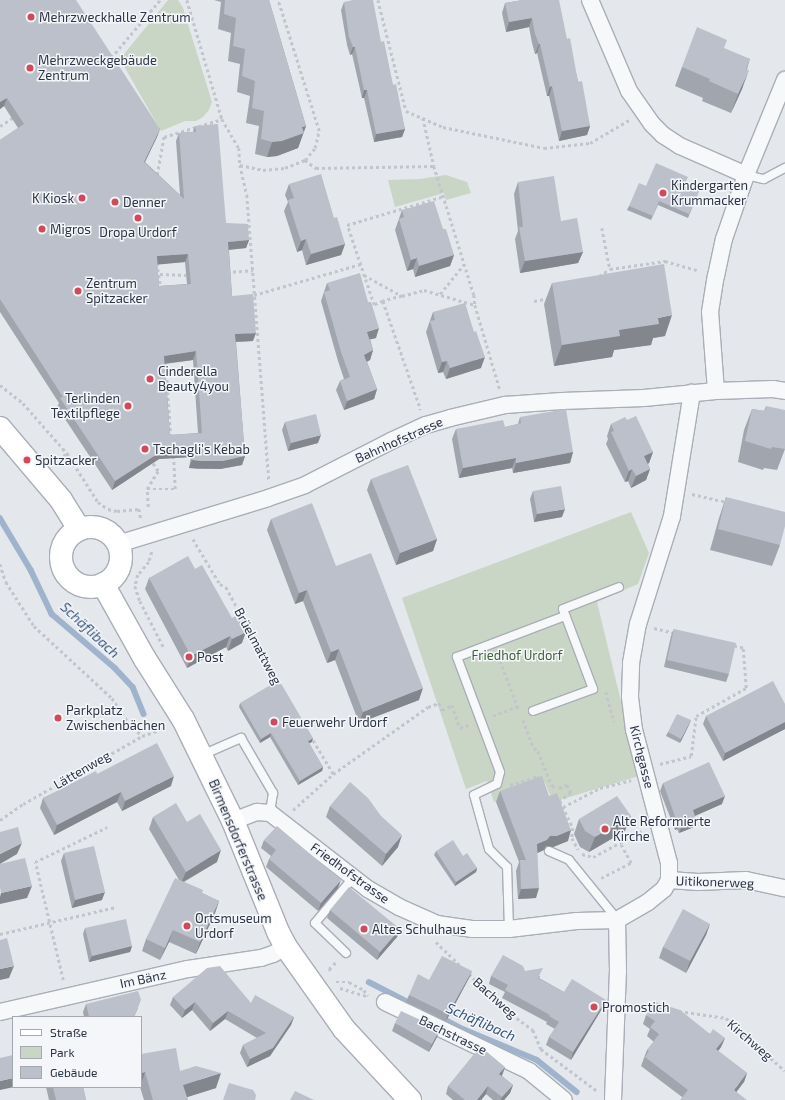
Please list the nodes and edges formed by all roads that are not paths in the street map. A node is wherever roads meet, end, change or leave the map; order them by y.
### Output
1 (590, 0) edge
2 (785, 80) edge
3 (785, 168) edge
4 (746, 175) junction
5 (716, 391) junction
6 (785, 392) edge
7 (692, 393) junction
8 (0, 428) edge
9 (79, 529) junction
10 (118, 544) junction
11 (103, 584) junction
12 (619, 587) dead end
13 (565, 616) junction
14 (533, 712) dead end
15 (201, 756) junction
16 (276, 817) junction
17 (233, 821) junction
18 (549, 851) edge
19 (354, 878) junction
20 (669, 880) junction
21 (785, 888) edge
22 (617, 920) junction
23 (509, 929) junction
24 (286, 947) junction
25 (346, 953) road end
26 (385, 1002) road end
27 (0, 1012) edge
28 (410, 1100) edge
29 (564, 1100) edge
30 (613, 1100) edge

1 - 4 street
2 - 4 street
3 - 4 lane
4 - 5 street
5 - 6 street, Bahnhofstrasse
5 - 7 street, Bahnhofstrasse
7 - 10 street, Bahnhofstrasse
7 - 20 street, Kirchgasse
8 - 9 main road
9 - 10 main road
9 - 11 main road
10 - 11 main road
11 - 15 main road, Birmensdorferstrasse
12 - 13 lane
13 - 14 lane
13 - 23 lane
15 - 16 lane
15 - 17 main road, Birmensdorferstrasse
16 - 17 street
16 - 19 street, Friedhofstrasse
17 - 24 main road, Birmensdorferstrasse
18 - 22 lane
19 - 23 street, Friedhofstrasse
19 - 25 lane
20 - 21 street, Uitikonerweg
20 - 22 street
22 - 23 street, Friedhofstrasse
22 - 30 street
24 - 27 street, Im Bänz
24 - 28 main road, Birmensdorferstrasse
26 - 29 street, Bachstrasse

